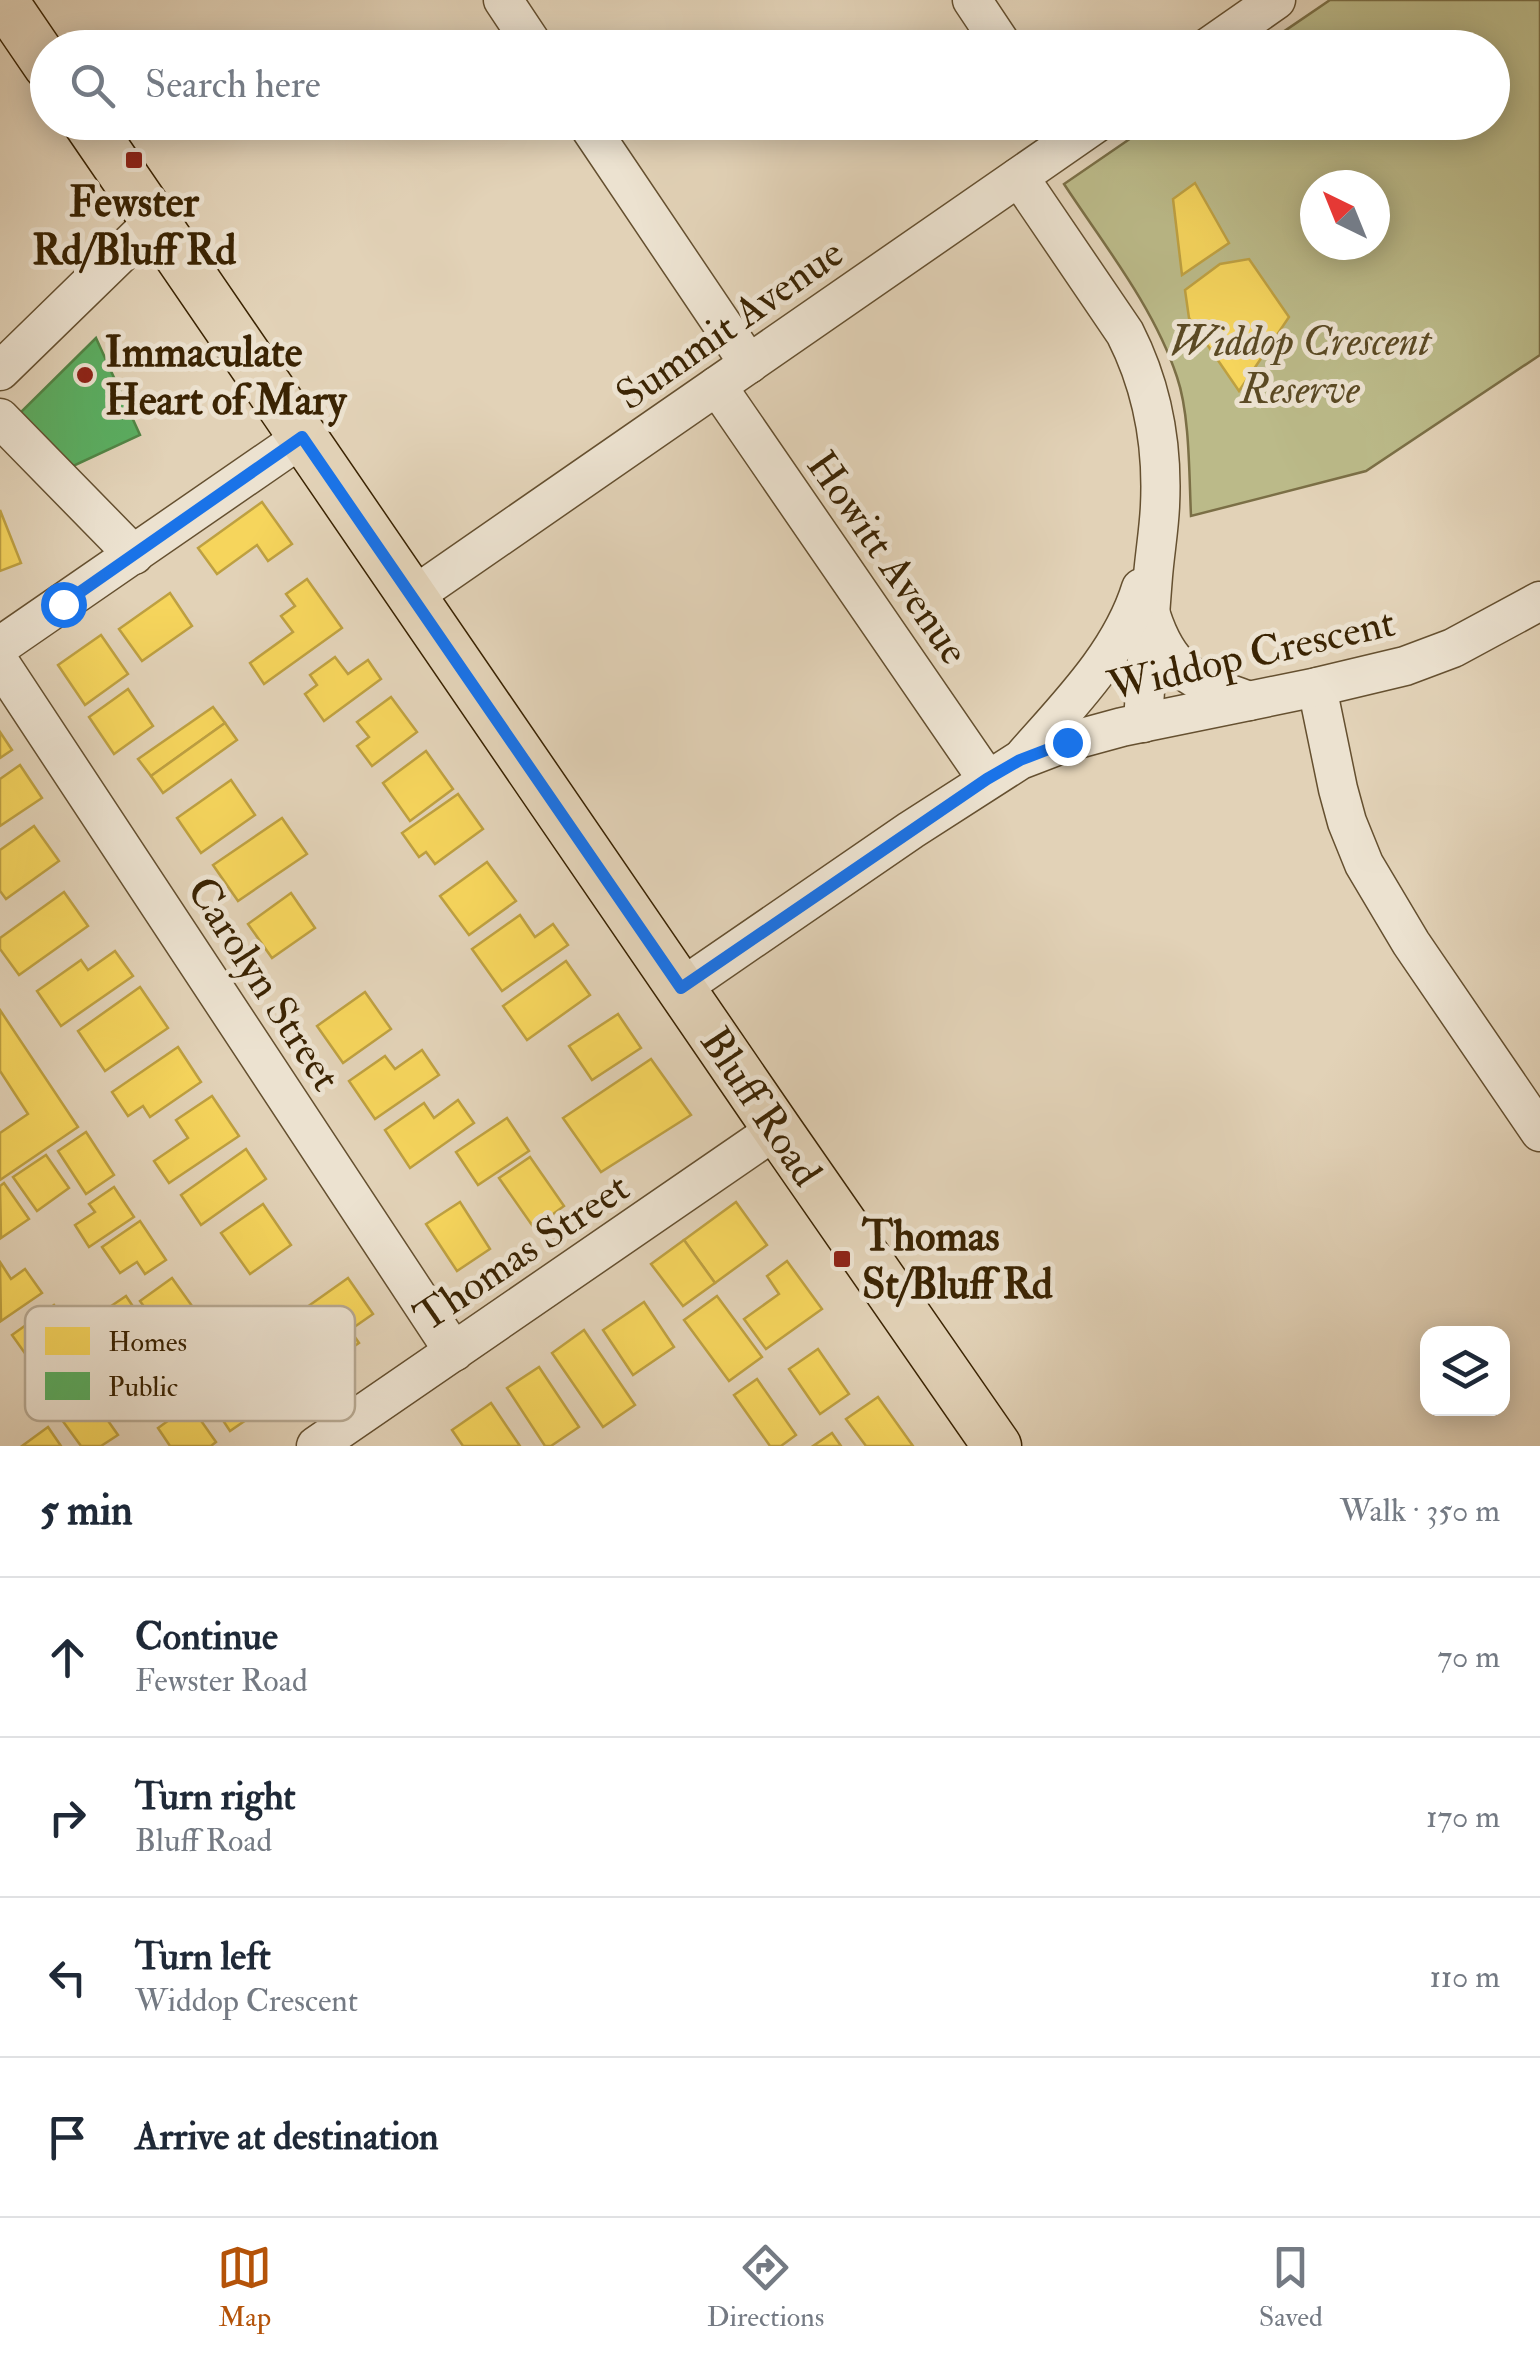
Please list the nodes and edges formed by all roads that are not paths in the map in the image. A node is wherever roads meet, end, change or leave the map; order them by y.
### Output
1 (2, 0) edge
2 (502, 0) edge
3 (972, 0) edge
4 (1276, 0) edge
5 (523, 30) edge
6 (992, 30) edge
7 (1232, 30) edge
8 (30, 40) edge
9 (98, 140) edge
10 (598, 140) edge
11 (1061, 140) edge
12 (1019, 177) junction
13 (154, 221) junction
14 (750, 364) junction
15 (0, 371) edge
16 (717, 386) junction
17 (0, 418) edge
18 (302, 437) junction
19 (134, 555) junction
20 (412, 597) junction
21 (1540, 601) edge
22 (1142, 611) junction
23 (0, 646) edge
24 (0, 662) edge
25 (1317, 687) junction
26 (1249, 701) junction
27 (1132, 725) junction
28 (1020, 760) junction
29 (987, 779) junction
30 (681, 988) junction
31 (777, 1130) junction
32 (1540, 1132) edge
33 (454, 1352) junction
34 (355, 1419) edge
35 (353, 1421) edge
36 (316, 1446) edge
37 (997, 1446) edge

1 - 8 main road
2 - 5 street
3 - 6 street
4 - 7 street
9 - 13 main road, Bluff Road
10 - 14 street
11 - 12 street, Summit Avenue
12 - 14 street, Summit Avenue
12 - 22 street
13 - 15 street
13 - 18 main road, Bluff Road
14 - 16 street, Summit Avenue
16 - 20 street, Summit Avenue
16 - 29 street, Howitt Avenue
17 - 19 street
18 - 19 street
18 - 20 main road, Bluff Road
19 - 23 street
20 - 30 main road, Bluff Road
21 - 25 street, Widdop Crescent
22 - 26 street
22 - 27 street
22 - 28 street
24 - 33 street, Carolyn Street
25 - 26 street, Widdop Crescent
25 - 32 street
26 - 27 street, Widdop Crescent
27 - 28 street, Widdop Crescent
28 - 29 street, Widdop Crescent
29 - 30 street, Widdop Crescent
30 - 31 main road, Bluff Road
31 - 33 street, Thomas Street
31 - 37 main road, Bluff Road
33 - 34 street, Thomas Street
35 - 36 street, Thomas Street

